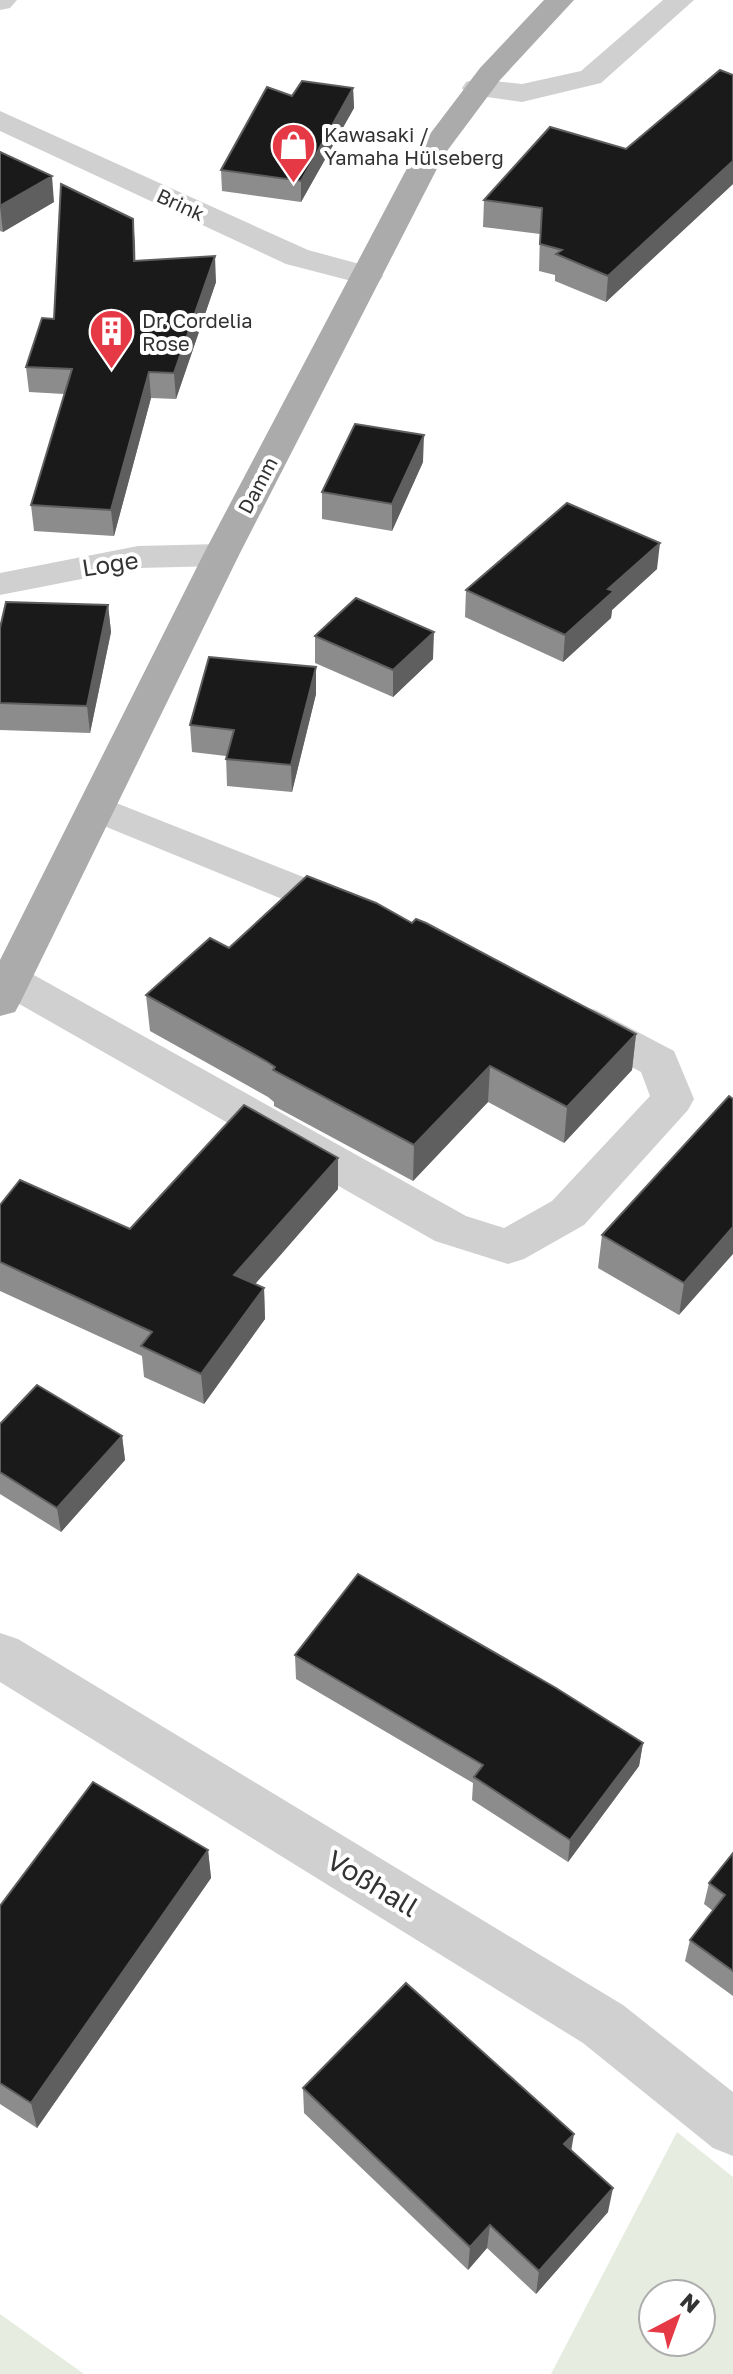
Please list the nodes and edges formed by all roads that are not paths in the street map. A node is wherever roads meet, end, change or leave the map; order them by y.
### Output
1 (560, 0) edge
2 (680, 0) edge
3 (476, 88) junction
4 (0, 120) edge
5 (367, 276) junction
6 (221, 555) junction
7 (0, 584) edge
8 (96, 808) junction
9 (383, 924) edge
10 (5, 990) edge
11 (549, 1005) edge
12 (0, 1655) edge
13 (733, 2128) edge

1 - 3 main road, Damm
2 - 3 street
3 - 5 main road, Damm
4 - 5 street, Brink
5 - 6 main road, Damm
6 - 7 street, Loge
6 - 8 main road, Damm
8 - 9 street
8 - 10 main road, Damm
10 - 11 street
12 - 13 street, Voßhall

